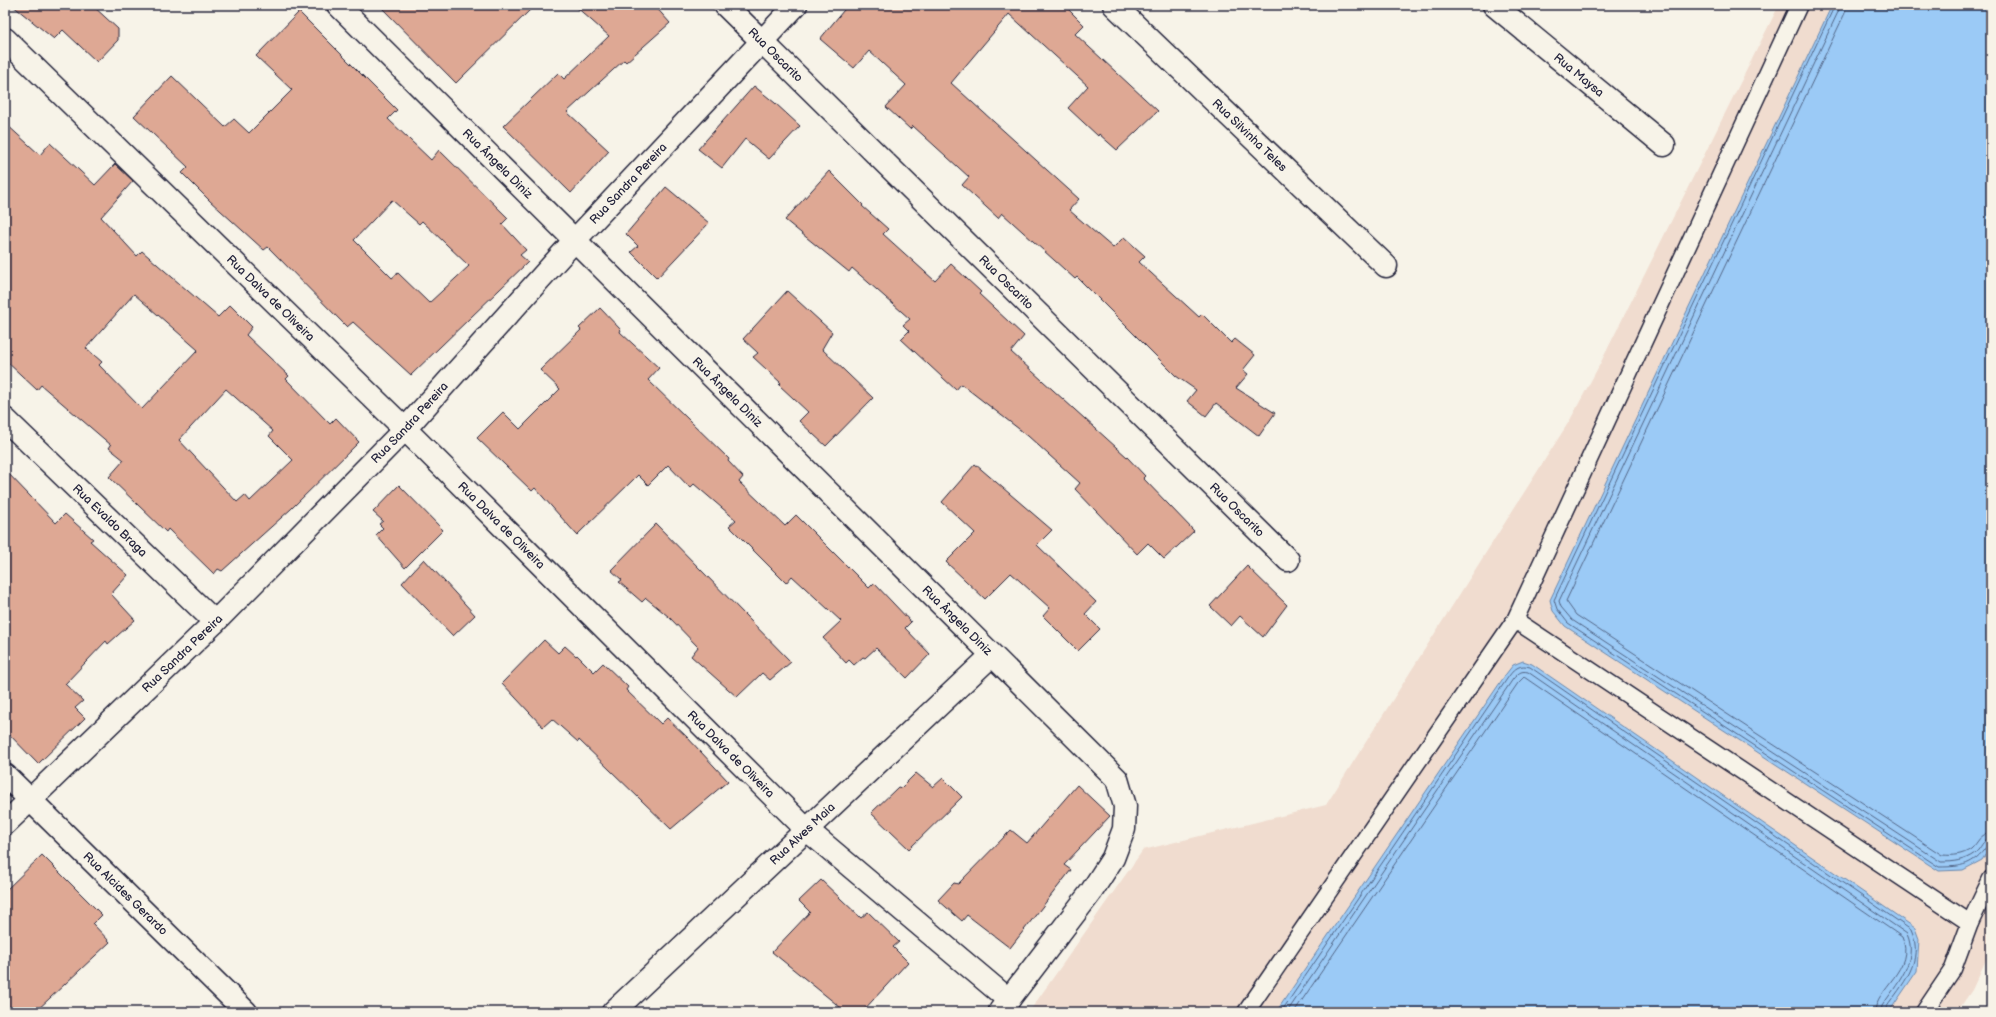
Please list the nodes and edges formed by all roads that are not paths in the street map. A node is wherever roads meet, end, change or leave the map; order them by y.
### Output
1 (338, 5) edge
2 (725, 5) edge
3 (796, 5) edge
4 (1114, 5) edge
5 (1494, 5) edge
6 (1799, 5) edge
7 (5, 39) edge
8 (762, 41) junction
9 (1664, 145) dead end
10 (574, 241) junction
11 (1386, 266) dead end
12 (5, 419) edge
13 (405, 429) junction
14 (1288, 560) dead end
15 (1515, 620) junction
16 (215, 622) junction
17 (991, 656) junction
18 (5, 775) edge
19 (30, 799) junction
20 (5, 824) edge
21 (806, 829) junction
22 (1991, 879) edge
23 (1970, 923) junction
24 (1004, 1006) edge
25 (246, 1012) edge
26 (613, 1012) edge
27 (1246, 1012) edge
28 (1924, 1012) edge

1 - 10 street, Rua Ângela Diniz
2 - 8 street, Rua Oscarito
3 - 8 street, Rua Sandra Pereira
4 - 11 street, Rua Silvinha Teles
5 - 9 street, Rua Maysa
6 - 15 lane
7 - 13 street, Rua Dalva de Oliveira
8 - 10 street, Rua Sandra Pereira
8 - 14 street, Rua Oscarito
10 - 13 street, Rua Sandra Pereira
10 - 17 street, Rua Ângela Diniz
12 - 16 street, Rua Evaldo Braga
13 - 16 street, Rua Sandra Pereira
13 - 21 street, Rua Dalva de Oliveira
15 - 23 lane
15 - 27 lane
16 - 19 street, Rua Sandra Pereira
17 - 21 street, Rua Alves Maia
17 - 24 street, Rua Ângela Diniz
18 - 19 street, Rua Alcides Gerardo
19 - 20 street, Rua Sandra Pereira
19 - 25 street, Rua Alcides Gerardo
21 - 24 street, Rua Dalva de Oliveira
21 - 26 street, Rua Alves Maia
22 - 23 lane
23 - 28 lane

